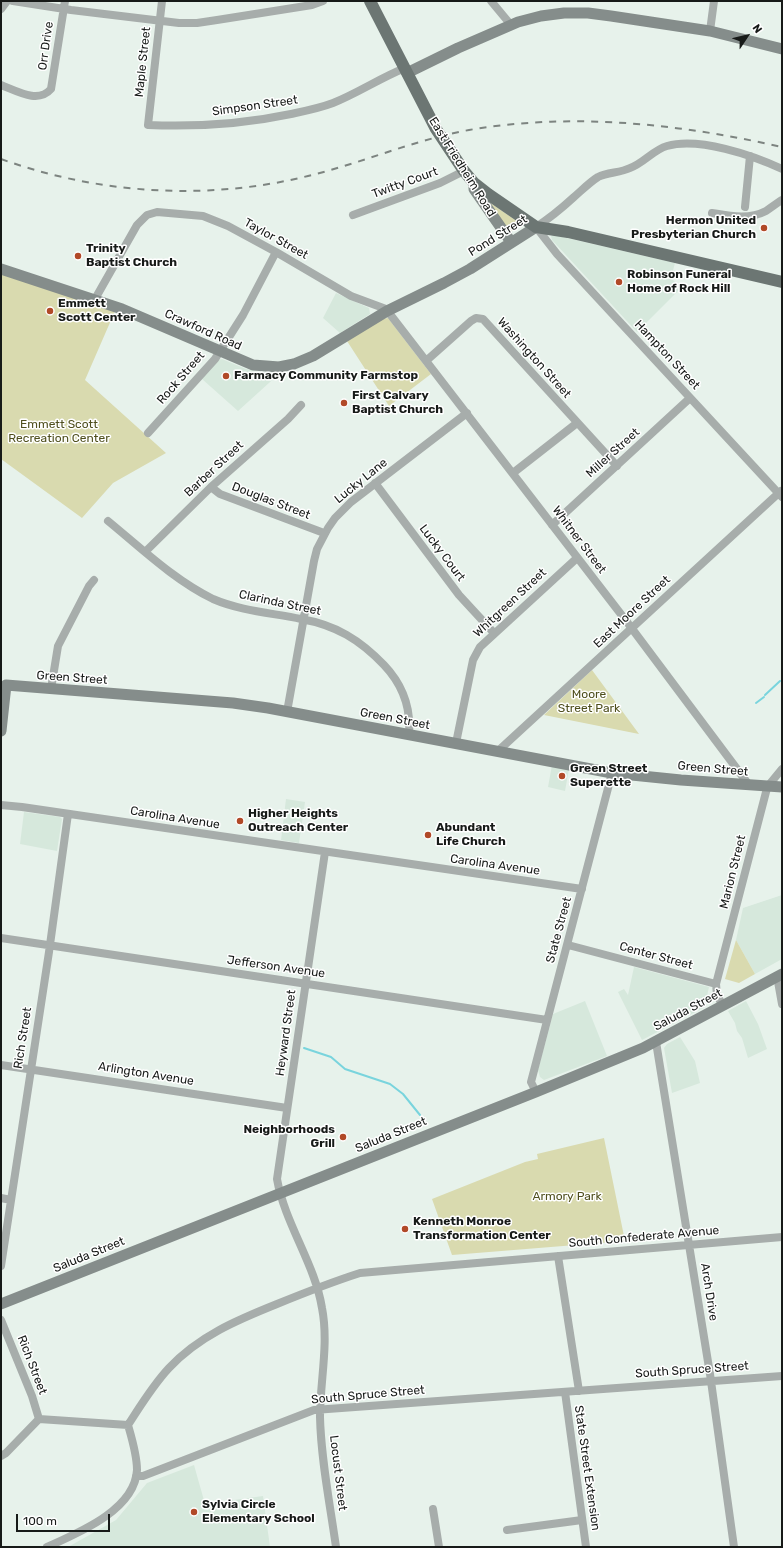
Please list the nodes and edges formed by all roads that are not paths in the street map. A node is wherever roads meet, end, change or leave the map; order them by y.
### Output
1 (7, 1) edge
2 (13, 1) edge
3 (162, 1) edge
4 (322, 1) edge
5 (370, 1) edge
6 (491, 1) edge
7 (714, 1) edge
8 (64, 5) edge
9 (1, 9) edge
10 (160, 22) junction
11 (512, 25) junction
12 (710, 31) junction
13 (782, 49) edge
14 (406, 71) junction
15 (1, 85) edge
16 (148, 125) joint
17 (750, 156) junction
18 (782, 169) edge
19 (464, 171) junction
20 (474, 183) junction
21 (782, 200) edge
22 (745, 207) dead end
23 (712, 213) dead end
24 (353, 215) dead end
25 (536, 227) junction
26 (511, 242) junction
27 (276, 252) junction
28 (1, 268) edge
29 (782, 282) edge
30 (95, 299) junction
31 (387, 311) junction
32 (219, 351) junction
33 (426, 361) junction
34 (690, 398) junction
35 (301, 405) dead end
36 (467, 413) junction
37 (577, 423) junction
38 (148, 433) dead end
39 (617, 466) junction
40 (513, 473) junction
41 (375, 483) junction
42 (211, 487) junction
43 (781, 494) edge
44 (108, 522) dead end
45 (552, 525) junction
46 (324, 533) junction
47 (145, 552) junction
48 (577, 558) junction
49 (94, 580) dead end
50 (303, 619) junction
51 (632, 629) junction
52 (494, 633) junction
53 (3, 685) edge
54 (50, 689) junction
55 (287, 712) junction
56 (1, 731) edge
57 (409, 734) junction
58 (456, 744) junction
59 (498, 751) junction
60 (782, 769) edge
61 (612, 773) junction
62 (749, 785) junction
63 (768, 786) junction
64 (782, 787) edge
65 (1, 805) edge
66 (68, 814) junction
67 (325, 852) junction
68 (582, 889) junction
69 (1, 938) edge
70 (50, 945) junction
71 (568, 945) junction
72 (780, 975) edge
73 (306, 983) junction
74 (716, 984) junction
75 (782, 1004) edge
76 (723, 1006) junction
77 (547, 1020) junction
78 (656, 1042) junction
79 (1, 1064) edge
80 (30, 1069) junction
81 (536, 1092) junction
82 (288, 1108) junction
83 (279, 1193) junction
84 (1, 1198) edge
85 (11, 1200) junction
86 (782, 1237) edge
87 (690, 1245) junction
88 (558, 1256) junction
89 (1, 1266) edge
90 (317, 1287) junction
91 (1, 1304) edge
92 (1, 1320) edge
93 (782, 1376) edge
94 (711, 1381) junction
95 (579, 1391) junction
96 (565, 1392) junction
97 (321, 1410) junction
98 (39, 1420) junction
99 (128, 1425) junction
100 (1, 1456) edge
101 (136, 1476) junction
102 (433, 1509) dead end
103 (582, 1520) junction
104 (507, 1530) dead end
105 (47, 1547) edge
106 (336, 1547) edge
107 (439, 1547) edge
108 (586, 1547) edge
109 (734, 1547) edge

1 - 9 street
2 - 8 street
3 - 10 street, Maple Street
4 - 10 street
5 - 14 main road, East Friedheim Road
6 - 11 street
7 - 12 street
8 - 10 street
8 - 15 street, Orr Drive
10 - 16 street, Maple Street
11 - 12 street
11 - 14 street
12 - 13 street
14 - 16 street, Simpson Street
14 - 19 main road, East Friedheim Road
17 - 18 street, Pond Street
17 - 22 street
17 - 25 street, Pond Street
19 - 20 main road, East Friedheim Road
19 - 24 street, Twitty Court
20 - 25 main road
20 - 26 street, East Friedheim Road
21 - 23 street
25 - 26 street, Pond Street
25 - 29 main road
25 - 34 street, Hampton Street
26 - 31 street, Pond Street
27 - 30 street, Taylor Street
27 - 31 street, Taylor Street
27 - 32 street, Rock Street
28 - 30 street, Crawford Road
30 - 32 street, Crawford Road
31 - 32 street, Crawford Road
31 - 33 street, Whitner Street
32 - 38 street, Rock Street
33 - 36 street, Whitner Street
33 - 37 street, Washington Street
34 - 39 street, Miller Street
34 - 43 street, Hampton Street
35 - 42 street, Barber Street
36 - 40 street, Whitner Street
36 - 41 street, Lucky Lane
37 - 39 street, Washington Street
37 - 40 street
39 - 45 street, Miller Street
40 - 45 street, Whitner Street
41 - 46 street, Lucky Lane
41 - 52 street, Lucky Court
42 - 46 street, Douglas Street
42 - 47 street, Barber Street
43 - 51 street, East Moore Street
44 - 47 street, Clarinda Street
45 - 48 street, Whitner Street
46 - 50 street, Lucky Lane
47 - 50 street, Clarinda Street
48 - 51 street, Whitner Street
48 - 52 street, Whitgreen Street
49 - 54 street
50 - 55 street, Lucky Lane
50 - 57 street, Clarinda Street
51 - 59 street, East Moore Street
51 - 62 street, Whitner Street
52 - 58 street, Whitgreen Street
53 - 54 street, Green Street
53 - 56 street
54 - 55 street, Green Street
55 - 57 street, Green Street
57 - 58 street, Green Street
58 - 59 street, Green Street
59 - 61 street, Green Street
60 - 63 street, Marion Street
61 - 62 street, Green Street
61 - 68 street, State Street
62 - 63 street, Green Street
63 - 64 street, Green Street
63 - 74 street, Marion Street
65 - 66 street, Carolina Avenue
66 - 67 street, Carolina Avenue
66 - 70 street, Rich Street
67 - 68 street, Carolina Avenue
67 - 73 street, Heyward Street
68 - 71 street, State Street
69 - 70 street, Jefferson Avenue
70 - 73 street, Jefferson Avenue
70 - 80 street, Rich Street
71 - 74 street, Center Street
71 - 77 street, State Street
72 - 75 street
72 - 76 street, Saluda Street
73 - 77 street, Jefferson Avenue
73 - 82 street, Heyward Street
74 - 76 street
76 - 78 street, Saluda Street
77 - 81 street, State Street
78 - 81 street, Saluda Street
78 - 87 street, Arch Drive
79 - 80 street, Arlington Avenue
80 - 82 street, Arlington Avenue
80 - 85 street, Rich Street
81 - 83 street, Saluda Street
82 - 83 street, Heyward Street
83 - 90 street, Locust Street
83 - 91 street, Saluda Street
84 - 85 street
85 - 89 street, Rich Street
86 - 87 street, South Confederate Avenue
87 - 88 street, South Confederate Avenue
87 - 94 street, Arch Drive
88 - 90 street, South Confederate Avenue
88 - 95 street, State Street Extension
90 - 97 street, Locust Street
90 - 99 street, South Confederate Avenue
92 - 98 street, Rich Street
93 - 94 street, South Spruce Street
94 - 95 street, South Spruce Street
94 - 109 street, Arch Drive
95 - 96 street, South Spruce Street
96 - 97 street, South Spruce Street
96 - 103 street, State Street Extension
97 - 101 street, South Spruce Street
97 - 106 street, Locust Street
98 - 99 street
98 - 100 street
99 - 101 street
101 - 105 street
102 - 107 street
103 - 104 street
103 - 108 street, State Street Extension

